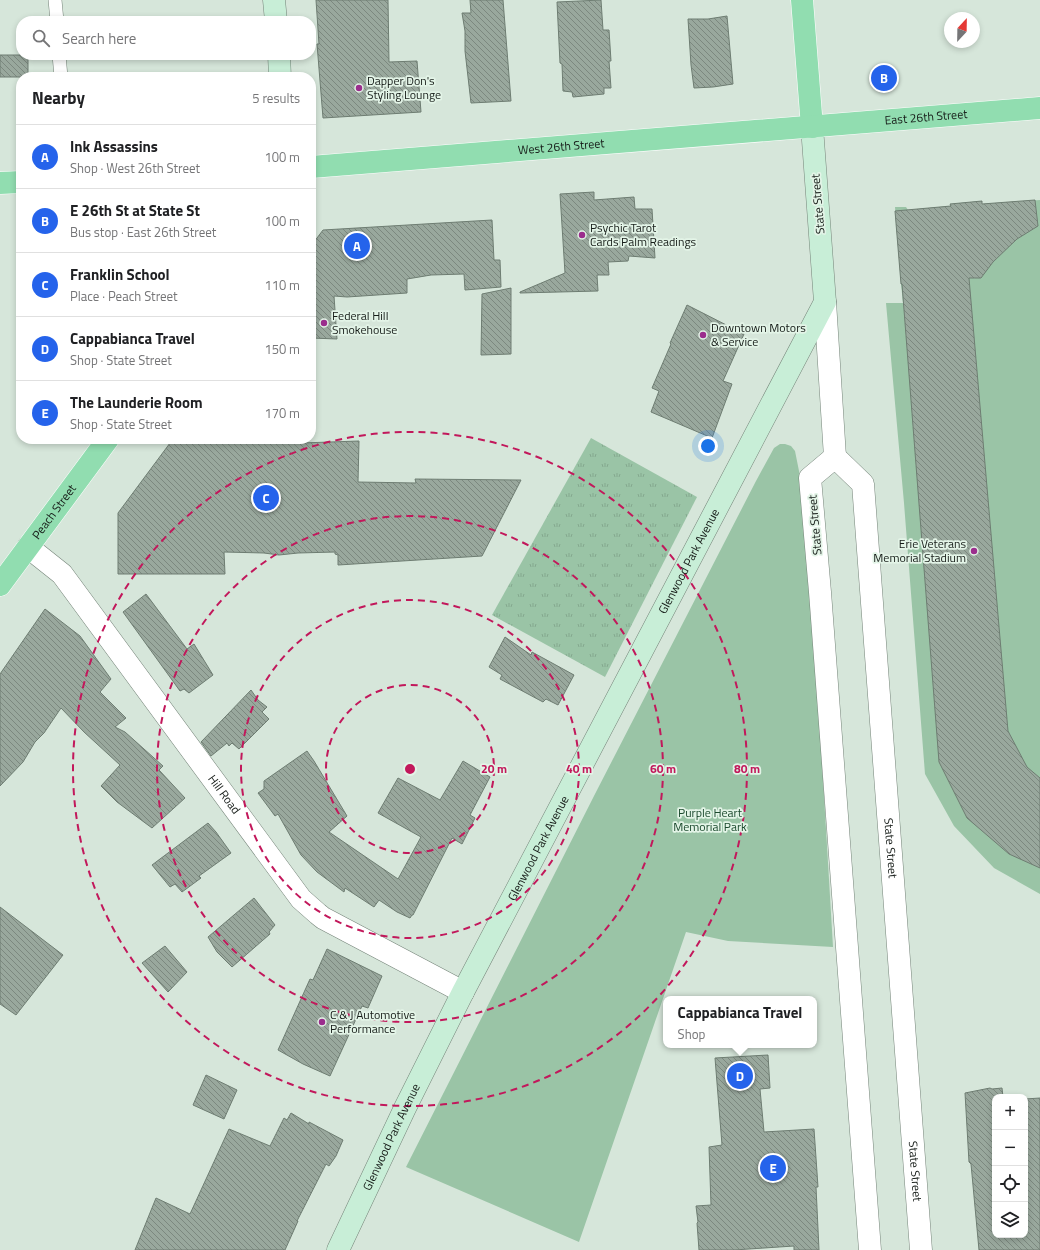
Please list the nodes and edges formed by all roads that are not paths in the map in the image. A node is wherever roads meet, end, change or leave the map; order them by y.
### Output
1 (55, 0) edge
2 (274, 0) edge
3 (802, 0) edge
4 (57, 16) edge
5 (276, 16) edge
6 (60, 60) edge
7 (279, 60) edge
8 (61, 72) edge
9 (280, 72) edge
10 (1040, 108) edge
11 (812, 127) junction
12 (316, 167) edge
13 (0, 182) edge
14 (16, 182) edge
15 (825, 302) junction
16 (104, 444) edge
17 (834, 457) junction
18 (28, 547) junction
19 (0, 585) edge
20 (463, 992) junction
21 (338, 1250) edge
22 (870, 1250) edge
23 (921, 1250) edge

1 - 4 lane
2 - 5 main road
3 - 11 main road, State Street
6 - 8 lane
7 - 9 main road
10 - 11 main road, East 26th Street
11 - 12 main road, West 26th Street
11 - 15 main road, State Street
13 - 14 main road
15 - 17 street, State Street
15 - 20 main road, Glenwood Park Avenue
16 - 18 main road, Peach Street
17 - 22 street, State Street
17 - 23 street, State Street
18 - 19 main road, Peach Street
18 - 20 street, Hill Road
20 - 21 main road, Glenwood Park Avenue

